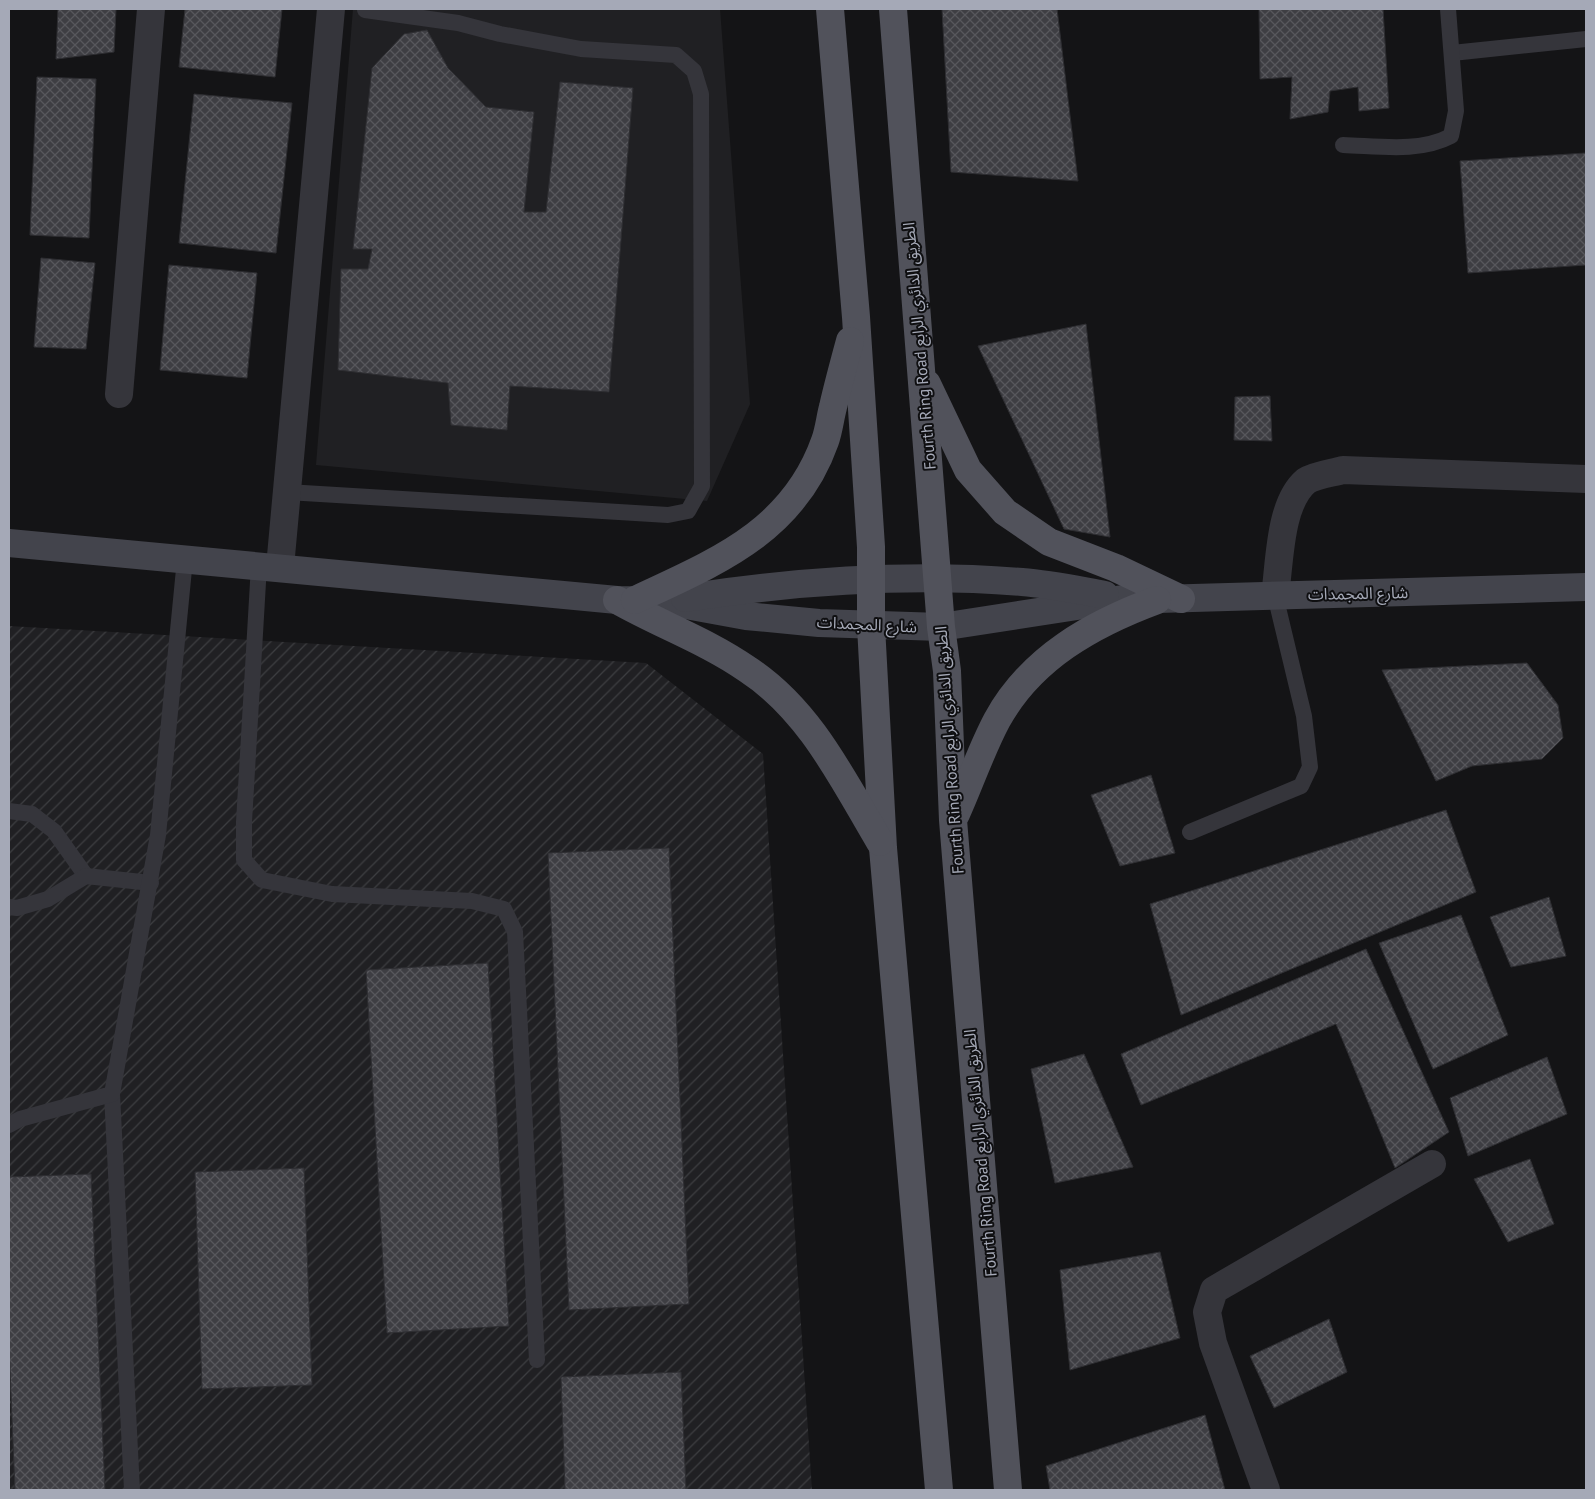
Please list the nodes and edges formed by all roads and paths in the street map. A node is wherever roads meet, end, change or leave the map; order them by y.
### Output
1 (151, 9) edge
2 (331, 9) edge
3 (830, 9) edge
4 (893, 9) edge
5 (1448, 9) edge
6 (365, 10) dead end
7 (1586, 39) edge
8 (1452, 53) junction
9 (1343, 145) dead end
10 (856, 318) junction
11 (920, 372) junction
12 (119, 394) dead end
13 (1586, 479) edge
14 (287, 492) junction
15 (9, 543) edge
16 (184, 559) junction
17 (269, 566) junction
18 (938, 577) junction
19 (870, 580) junction
20 (1586, 588) edge
21 (1275, 595) junction
22 (1129, 598) junction
23 (1169, 599) junction
24 (626, 600) junction
25 (664, 601) junction
26 (871, 626) junction
27 (941, 628) junction
28 (9, 810) edge
29 (953, 820) junction
30 (1190, 832) dead end
31 (883, 848) junction
32 (86, 876) junction
33 (151, 883) junction
34 (9, 907) edge
35 (112, 1094) junction
36 (9, 1125) edge
37 (1432, 1164) dead end
38 (537, 1360) dead end
39 (132, 1490) edge
40 (939, 1490) edge
41 (1008, 1490) edge
42 (1266, 1490) edge

1 - 12 street
2 - 14 street
3 - 10 main road
4 - 11 main road, Fourth Ring Road الطريق الدائري الرابع
5 - 8 lane
6 - 14 lane
7 - 8 lane
8 - 9 lane
10 - 19 main road
10 - 24 main road
11 - 18 main road, Fourth Ring Road الطريق الدائري الرابع
11 - 23 main road
13 - 21 street
14 - 17 street
15 - 16 main road, شارع المجمدات
16 - 17 main road, شارع المجمدات
16 - 33 lane
17 - 24 main road, شارع المجمدات
17 - 38 lane
18 - 19 main road, شارع المجمدات
18 - 22 main road, شارع المجمدات
18 - 27 main road, Fourth Ring Road الطريق الدائري الرابع
19 - 25 main road, شارع المجمدات
19 - 26 main road
20 - 21 main road, شارع المجمدات
21 - 23 main road, شارع المجمدات
21 - 30 lane
22 - 23 main road, شارع المجمدات
22 - 27 main road, شارع المجمدات
23 - 29 main road
24 - 25 main road, شارع المجمدات
24 - 31 main road
25 - 26 main road, شارع المجمدات
26 - 27 main road, شارع المجمدات
26 - 31 main road
27 - 29 main road, Fourth Ring Road الطريق الدائري الرابع
28 - 32 lane
29 - 41 main road, Fourth Ring Road الطريق الدائري الرابع
31 - 40 main road
32 - 33 lane
32 - 34 lane
33 - 35 lane
35 - 36 lane
35 - 39 lane
37 - 42 street

